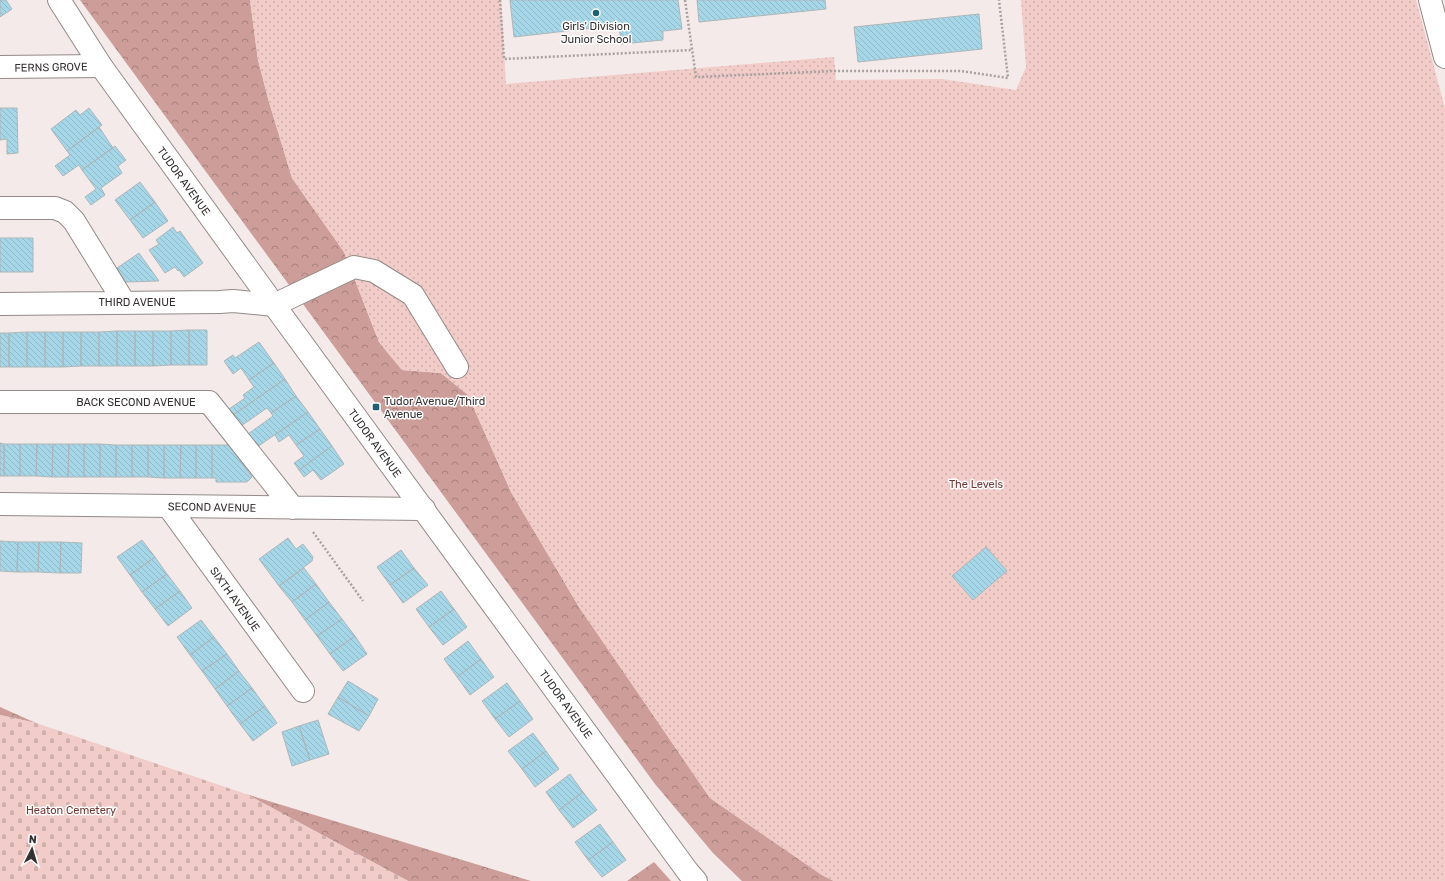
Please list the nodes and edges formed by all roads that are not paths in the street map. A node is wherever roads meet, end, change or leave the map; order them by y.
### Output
1 (59, 0) edge
2 (1430, 0) edge
3 (1445, 57) edge
4 (101, 66) junction
5 (0, 67) edge
6 (0, 208) edge
7 (124, 302) junction
8 (0, 304) edge
9 (274, 304) junction
10 (456, 367) dead end
11 (0, 402) edge
12 (0, 504) edge
13 (168, 506) junction
14 (294, 508) junction
15 (424, 510) junction
16 (303, 691) dead end
17 (696, 881) edge

1 - 4 street, TUDOR AVENUE
2 - 3 street
4 - 5 street, FERNS GROVE
4 - 9 street, TUDOR AVENUE
6 - 7 street
7 - 8 street, THIRD AVENUE
7 - 9 street, THIRD AVENUE
9 - 10 street
9 - 15 street, TUDOR AVENUE
11 - 14 street, BACK SECOND AVENUE
12 - 13 street, SECOND AVENUE
13 - 14 street, SECOND AVENUE
13 - 16 street, SIXTH AVENUE
14 - 15 street, SECOND AVENUE
15 - 17 street, TUDOR AVENUE

